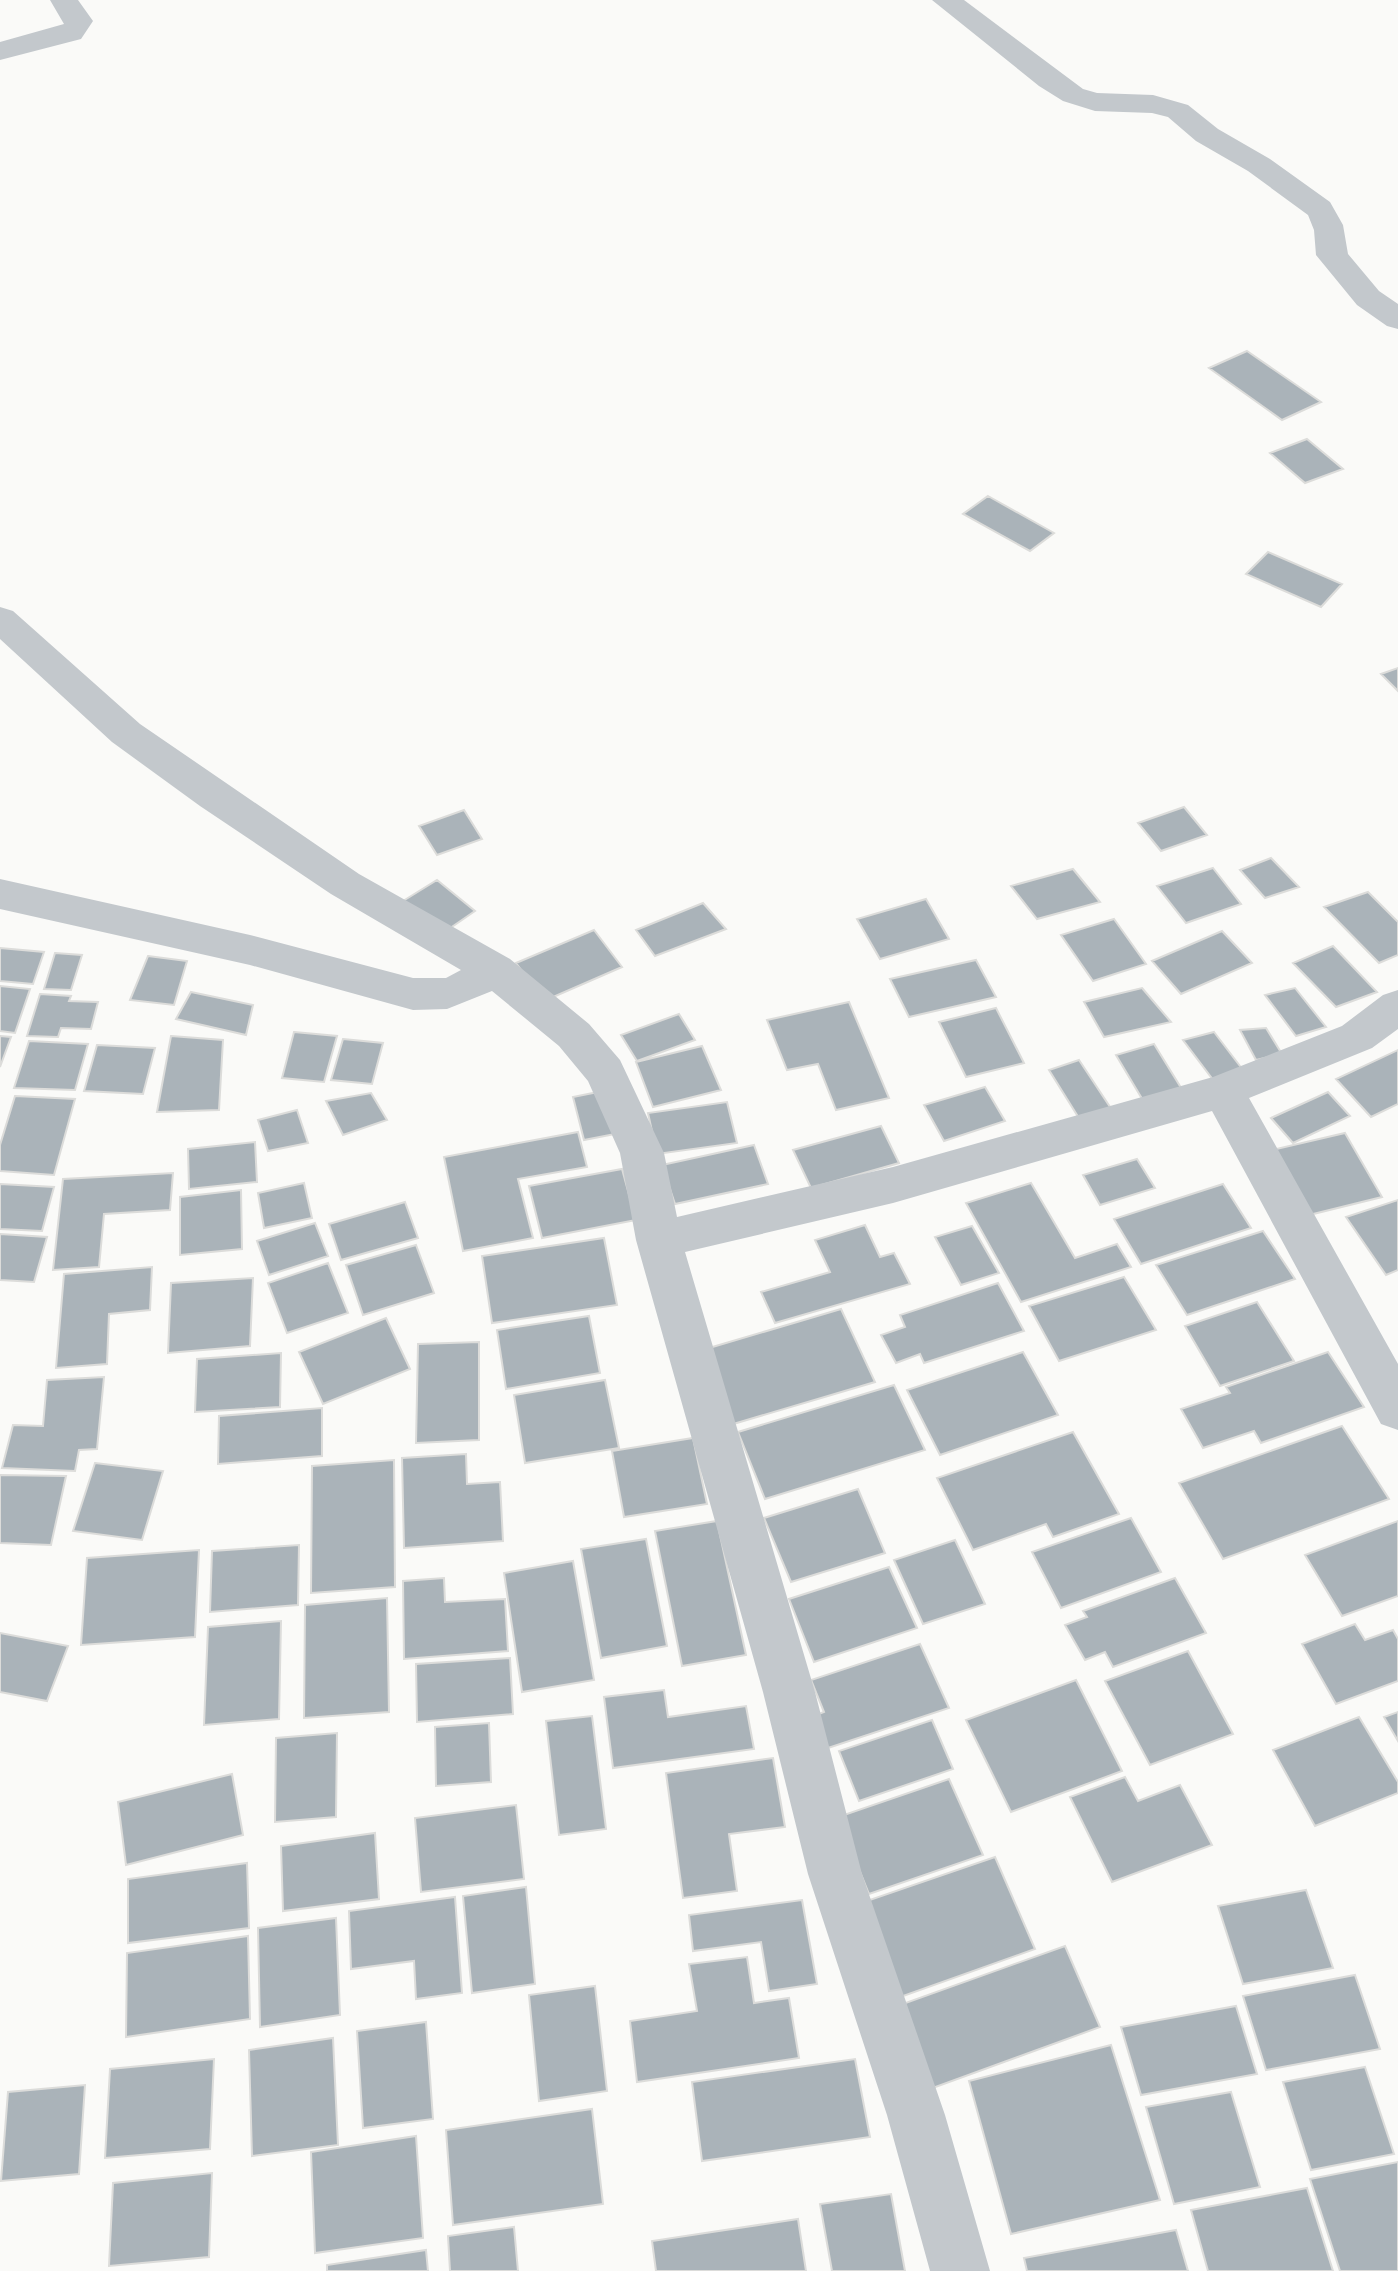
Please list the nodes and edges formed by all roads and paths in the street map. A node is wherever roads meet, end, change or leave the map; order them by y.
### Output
1 (64, 0) edge
2 (946, 0) edge
3 (12, 39) edge
4 (1398, 319) edge
5 (0, 619) edge
6 (0, 894) edge
7 (495, 970) junction
8 (1398, 1006) edge
9 (1223, 1091) junction
10 (659, 1240) junction
11 (1398, 1409) edge
12 (960, 2271) edge

1 - 3 street
2 - 4 street
5 - 7 street
6 - 7 street
7 - 10 street
8 - 9 street
9 - 10 street
9 - 11 street
10 - 12 street

